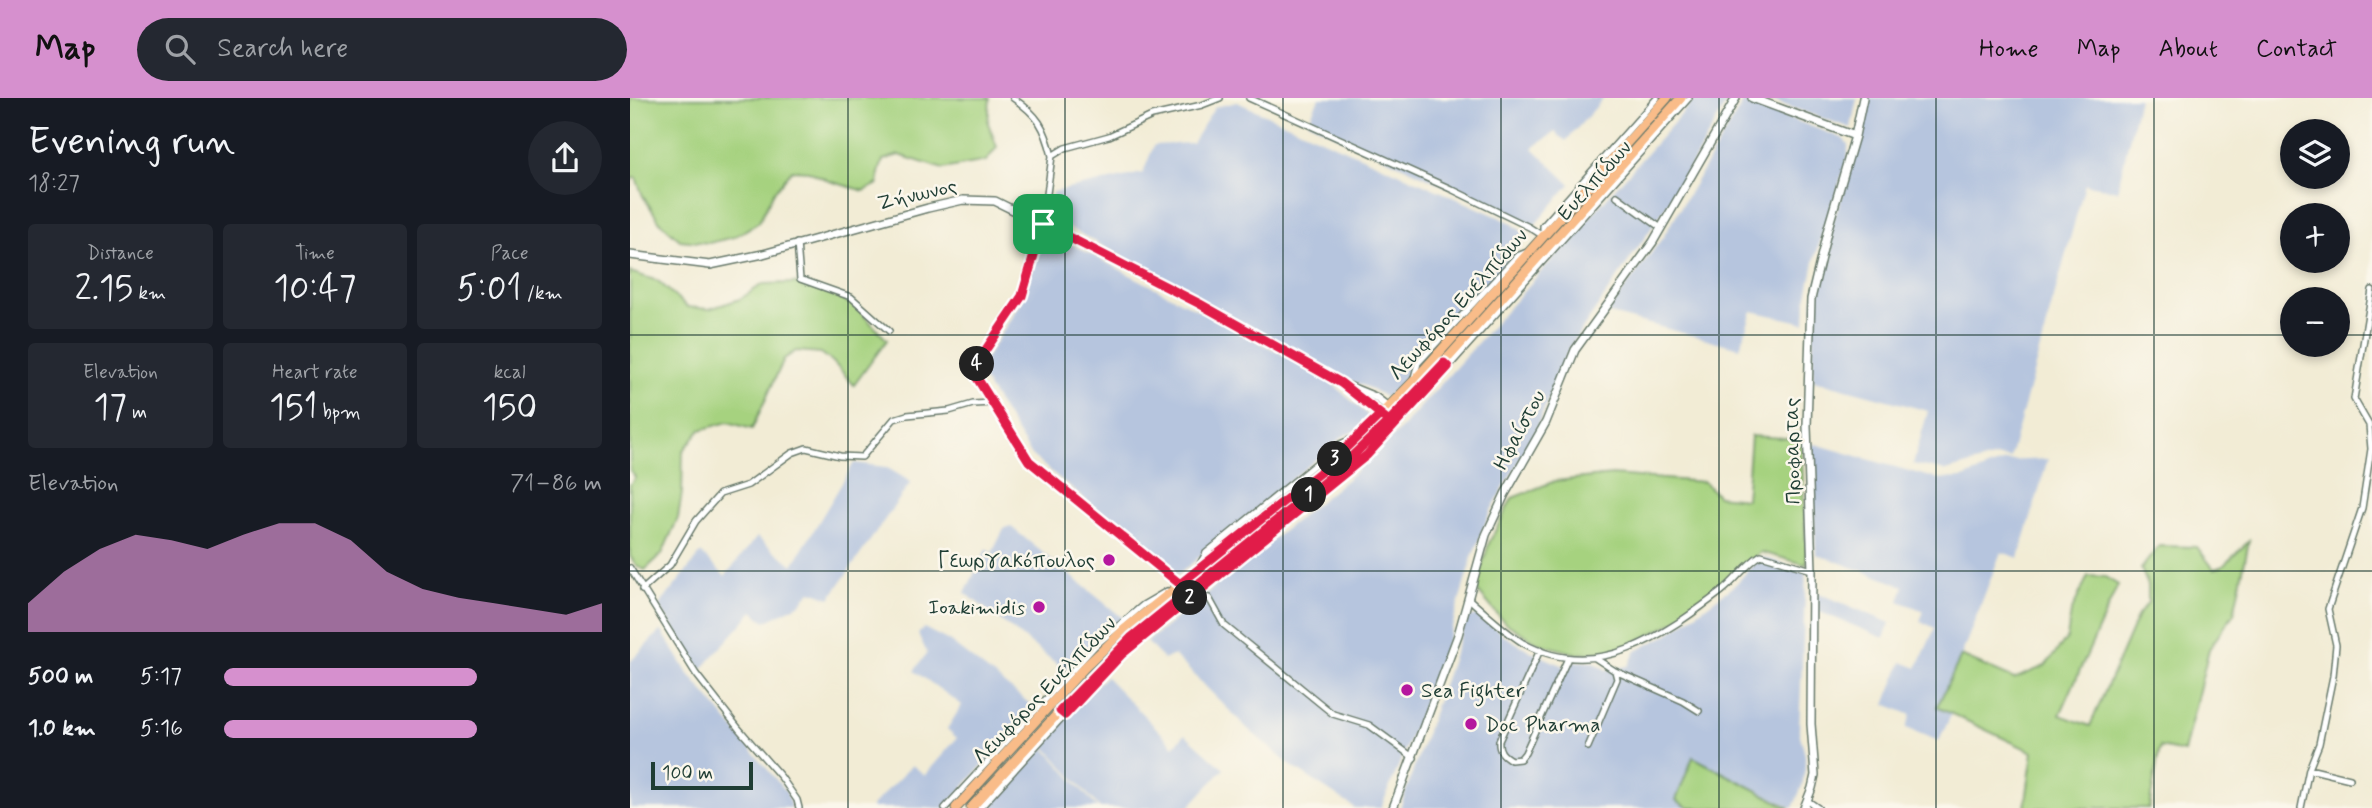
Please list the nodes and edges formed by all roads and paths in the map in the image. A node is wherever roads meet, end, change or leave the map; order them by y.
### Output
1 (1013, 98) edge
2 (1220, 98) edge
3 (1249, 98) edge
4 (1657, 98) edge
5 (1667, 98) edge
6 (1681, 98) edge
7 (1689, 98) edge
8 (1736, 98) edge
9 (1752, 98) edge
10 (1863, 98) edge
11 (1855, 136) junction
12 (1052, 156) junction
13 (1627, 163) junction
14 (1617, 196) dead end
15 (1043, 224) junction
16 (1661, 228) junction
17 (1542, 236) junction
18 (796, 243) junction
19 (630, 255) edge
20 (2372, 290) edge
21 (889, 331) dead end
22 (1446, 365) junction
23 (1341, 383) junction
24 (993, 403) junction
25 (1392, 409) junction
26 (1385, 418) junction
27 (1281, 522) junction
28 (630, 568) edge
29 (1812, 570) junction
30 (1180, 584) junction
31 (642, 590) junction
32 (1194, 595) junction
33 (1469, 599) junction
34 (1540, 650) junction
35 (1568, 658) junction
36 (1595, 658) junction
37 (1615, 671) junction
38 (1699, 711) dead end
39 (1062, 713) junction
40 (1035, 716) junction
41 (1588, 747) dead end
42 (1414, 758) junction
43 (2309, 769) junction
44 (2350, 779) dead end
45 (990, 793) junction
46 (1806, 804) edge
47 (799, 808) edge
48 (945, 808) edge
49 (957, 808) edge
50 (971, 808) edge
51 (980, 808) edge
52 (1393, 808) edge
53 (1818, 808) edge
54 (2301, 808) edge

1 - 12 street
2 - 12 street
3 - 17 street
4 - 17 street, Ευελπίδων
5 - 17 main road, Λεωφόρος Ευελπίδων
6 - 13 main road, Λεωφόρος Ευελπίδων
7 - 13 street, Ευελπίδων
8 - 16 street, Ηφαίστου
9 - 11 street
10 - 11 street, Προφαρτας
11 - 29 street, Προφαρτας
12 - 15 street
13 - 22 main road, Λεωφόρος Ευελπίδων
14 - 16 street
15 - 18 street, Ζήνωνος
15 - 23 street, Ζήνωνος
15 - 24 street
16 - 33 street, Ηφαίστου
17 - 25 main road, Λεωφόρος Ευελπίδων
18 - 19 street, Ζήνωνος
18 - 21 street
20 - 43 street
22 - 25 main road, Λεωφόρος Ευελπίδων
22 - 27 street
23 - 25 street
23 - 26 street
24 - 30 street
24 - 31 street
25 - 26 main road, Λεωφόρος Ευελπίδων
26 - 27 main road, Λεωφόρος Ευελπίδων
26 - 30 main road, Λεωφόρος Ευελπίδων
27 - 32 street
27 - 39 main road, Λεωφόρος Ευελπίδων
28 - 31 street
29 - 36 street
29 - 46 street, Προφαρτας
30 - 40 main road, Λεωφόρος Ευελπίδων
31 - 47 street
32 - 39 street
32 - 42 street
33 - 34 street
33 - 42 street, Ηφαίστου
34 - 35 street
34 - 35 street
35 - 36 street
36 - 37 street
37 - 38 street
37 - 41 street
39 - 45 main road, Λεωφόρος Ευελπίδων
40 - 48 street
40 - 49 main road, Λεωφόρος Ευελπίδων
42 - 52 street, Ηφαίστου
43 - 44 street
43 - 54 street
45 - 50 main road, Λεωφόρος Ευελπίδων
45 - 51 street
46 - 53 street

